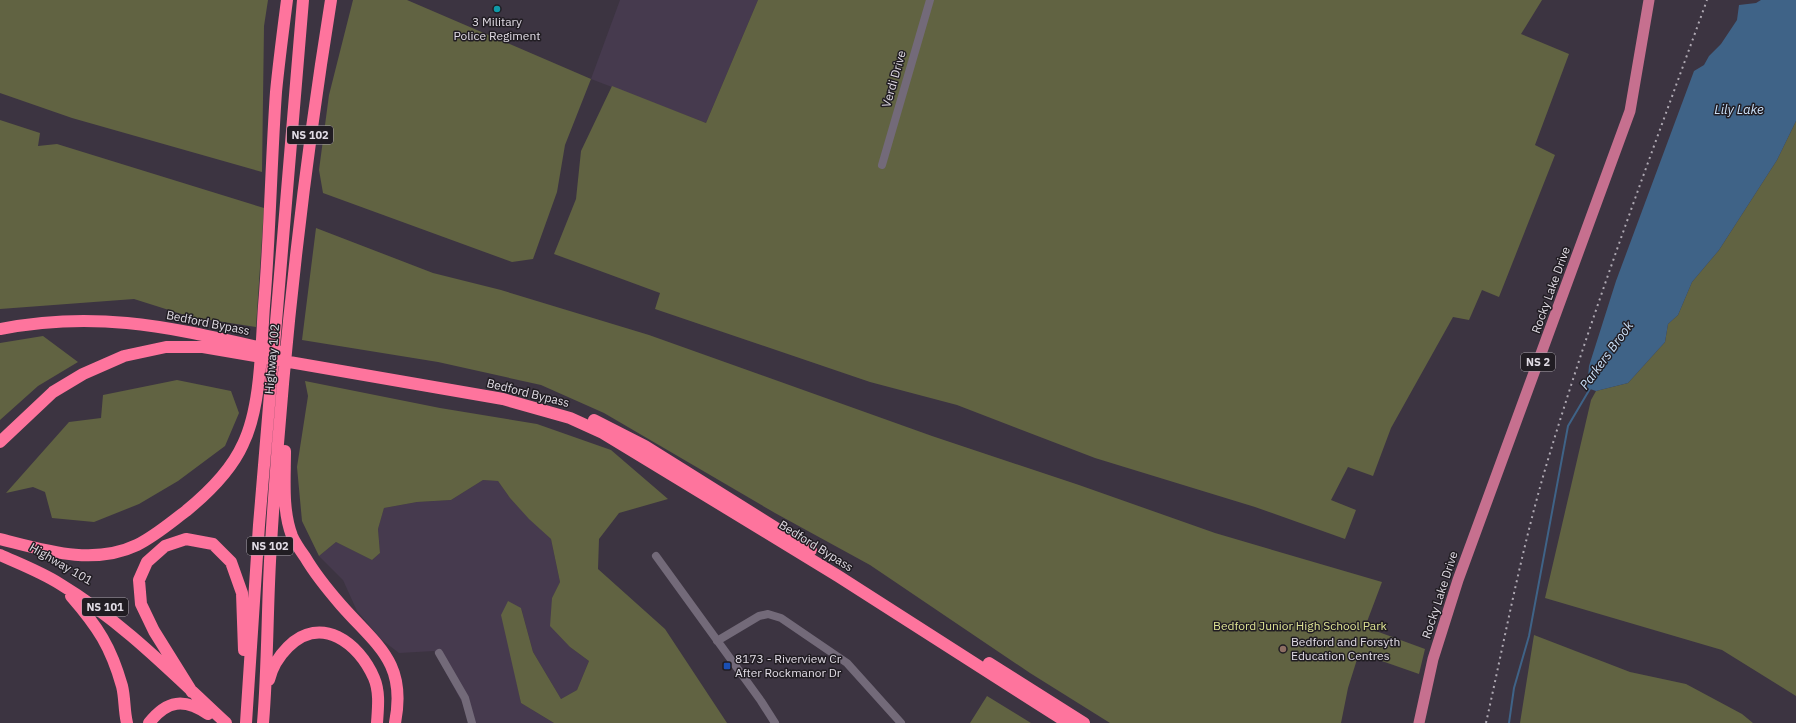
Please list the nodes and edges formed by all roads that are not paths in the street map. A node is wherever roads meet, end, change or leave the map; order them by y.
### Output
1 (287, 0) edge
2 (295, 0) edge
3 (303, 0) edge
4 (332, 0) edge
5 (930, 0) edge
6 (1649, 0) edge
7 (882, 165) dead end
8 (281, 252) junction
9 (3, 328) edge
10 (245, 349) junction
11 (319, 363) junction
12 (285, 370) junction
13 (0, 442) edge
14 (0, 539) edge
15 (0, 548) edge
16 (0, 554) edge
17 (656, 556) dead end
18 (60, 583) junction
19 (717, 641) junction
20 (439, 653) dead end
21 (192, 692) junction
22 (247, 718) edge
23 (127, 723) edge
24 (149, 723) edge
25 (222, 723) edge
26 (226, 723) edge
27 (263, 723) edge
28 (377, 723) edge
29 (395, 723) edge
30 (472, 723) edge
31 (775, 723) edge
32 (901, 723) edge
33 (1068, 723) edge
34 (1084, 723) edge
35 (1419, 723) edge

1 - 14 highway
2 - 8 highway
3 - 8 highway, Highway 102 / NS 102
4 - 12 highway, Highway 102 / NS 102
5 - 7 street, Verdi Drive
6 - 35 main road, Rocky Lake Drive / NS 2
8 - 22 highway, Highway 102 / NS 102
9 - 10 highway, Bedford Bypass
10 - 11 highway, Bedford Bypass
10 - 13 highway, Bedford Bypass
11 - 33 highway, Bedford Bypass
11 - 34 highway, Bedford Bypass
12 - 27 highway, Highway 102 / NS 102
12 - 29 highway
15 - 21 highway, Highway 101 / NS 101
16 - 18 highway, Highway 101 / NS 101
17 - 19 street
18 - 21 highway, Highway 101 / NS 101
18 - 23 highway
19 - 31 street
19 - 32 street
20 - 30 street
21 - 22 highway
21 - 26 highway, Highway 101 / NS 101
24 - 25 highway
27 - 28 highway

